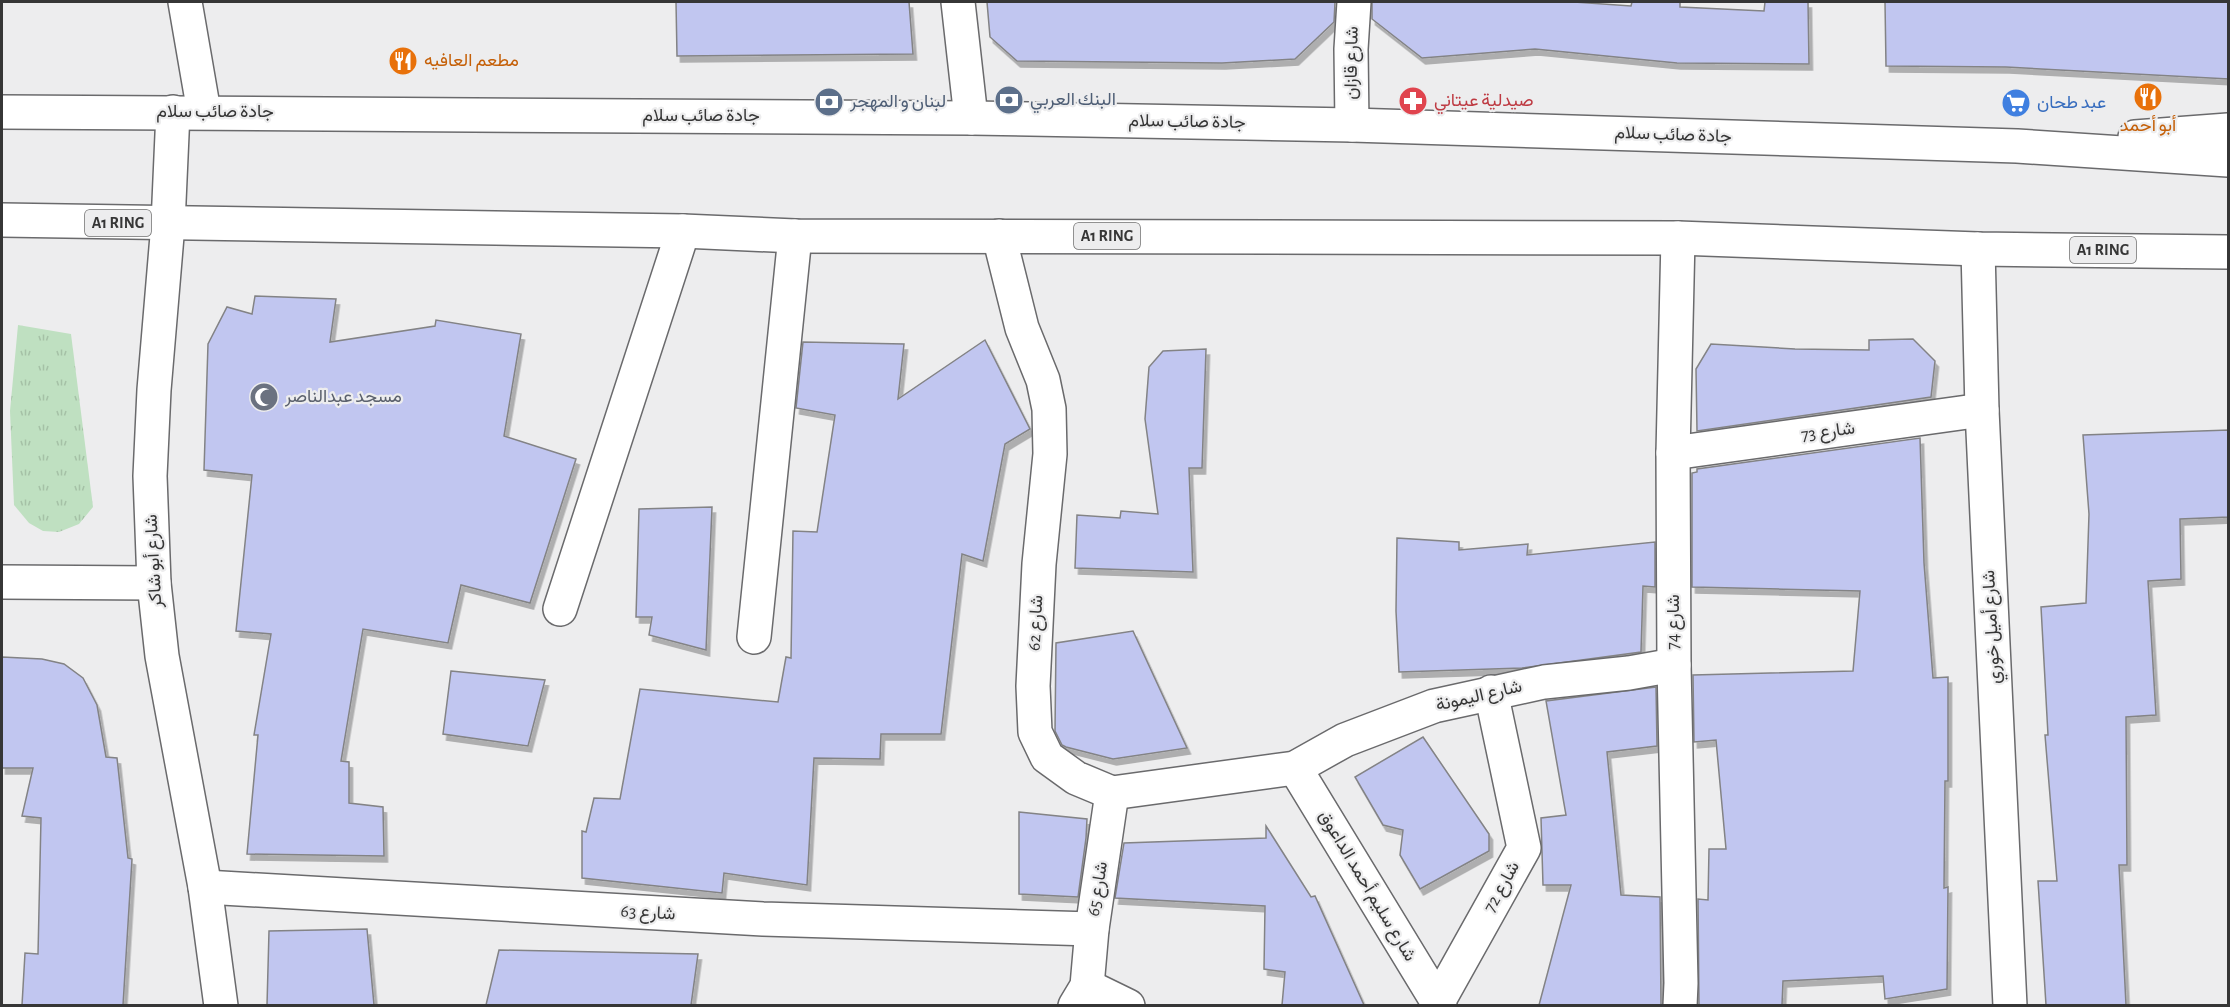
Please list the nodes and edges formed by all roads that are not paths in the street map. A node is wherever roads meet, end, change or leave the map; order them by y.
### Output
1 (185, 2) edge
2 (958, 2) edge
3 (1354, 2) edge
4 (2, 112) edge
5 (188, 112) junction
6 (971, 118) junction
7 (1352, 125) junction
8 (2229, 130) edge
9 (2017, 146) junction
10 (2229, 160) edge
11 (2, 220) edge
12 (168, 224) junction
13 (683, 231) junction
14 (795, 236) junction
15 (999, 236) junction
16 (1678, 238) junction
17 (1978, 249) junction
18 (2229, 252) edge
19 (2229, 267) edge
20 (1982, 410) junction
21 (1673, 453) junction
22 (2, 582) edge
23 (154, 583) junction
24 (560, 609) dead end
25 (754, 637) dead end
26 (1674, 665) junction
27 (1491, 692) junction
28 (1294, 768) junction
29 (1112, 793) junction
30 (205, 887) junction
31 (1092, 929) junction
32 (1081, 996) edge
33 (1439, 1004) edge
34 (221, 1005) edge
35 (1128, 1005) edge
36 (1680, 1005) edge
37 (2010, 1005) edge

1 - 5 main road, شارع أبو شاكر
2 - 6 main road
3 - 7 main road, شارع قازان
4 - 5 main road, جادة صائب سلام
5 - 6 main road, جادة صائب سلام
5 - 12 main road, شارع أبو شاكر
6 - 7 main road, جادة صائب سلام
7 - 9 main road, جادة صائب سلام
8 - 9 main road
9 - 10 main road, جادة صائب سلام
11 - 12 main road, A1 RING
12 - 13 main road, A1 RING
12 - 23 main road, شارع أبو شاكر
13 - 14 main road, A1 RING
13 - 24 main road
14 - 15 main road, A1 RING
14 - 25 main road
15 - 16 main road, A1 RING
15 - 29 main road, شارع 62
16 - 17 main road, A1 RING
16 - 21 main road, شارع 74
17 - 18 main road, A1 RING
17 - 19 main road
17 - 20 main road, شارع أميل خوري
20 - 21 main road, شارع 73
20 - 37 main road, شارع أميل خوري
21 - 26 main road, شارع 74
22 - 23 main road
23 - 30 main road, شارع أبو شاكر
26 - 27 main road, شارع اليمونة
26 - 36 main road, شارع 74
27 - 28 main road, شارع اليمونة
27 - 33 main road, شارع 72
28 - 29 main road
28 - 33 main road, شارع سليم أحمد الداعوق
29 - 31 main road, شارع 65
30 - 31 main road, شارع 63
30 - 34 main road, شارع أبو شاكر
31 - 32 main road, شارع 65
32 - 35 main road, شارع 65

